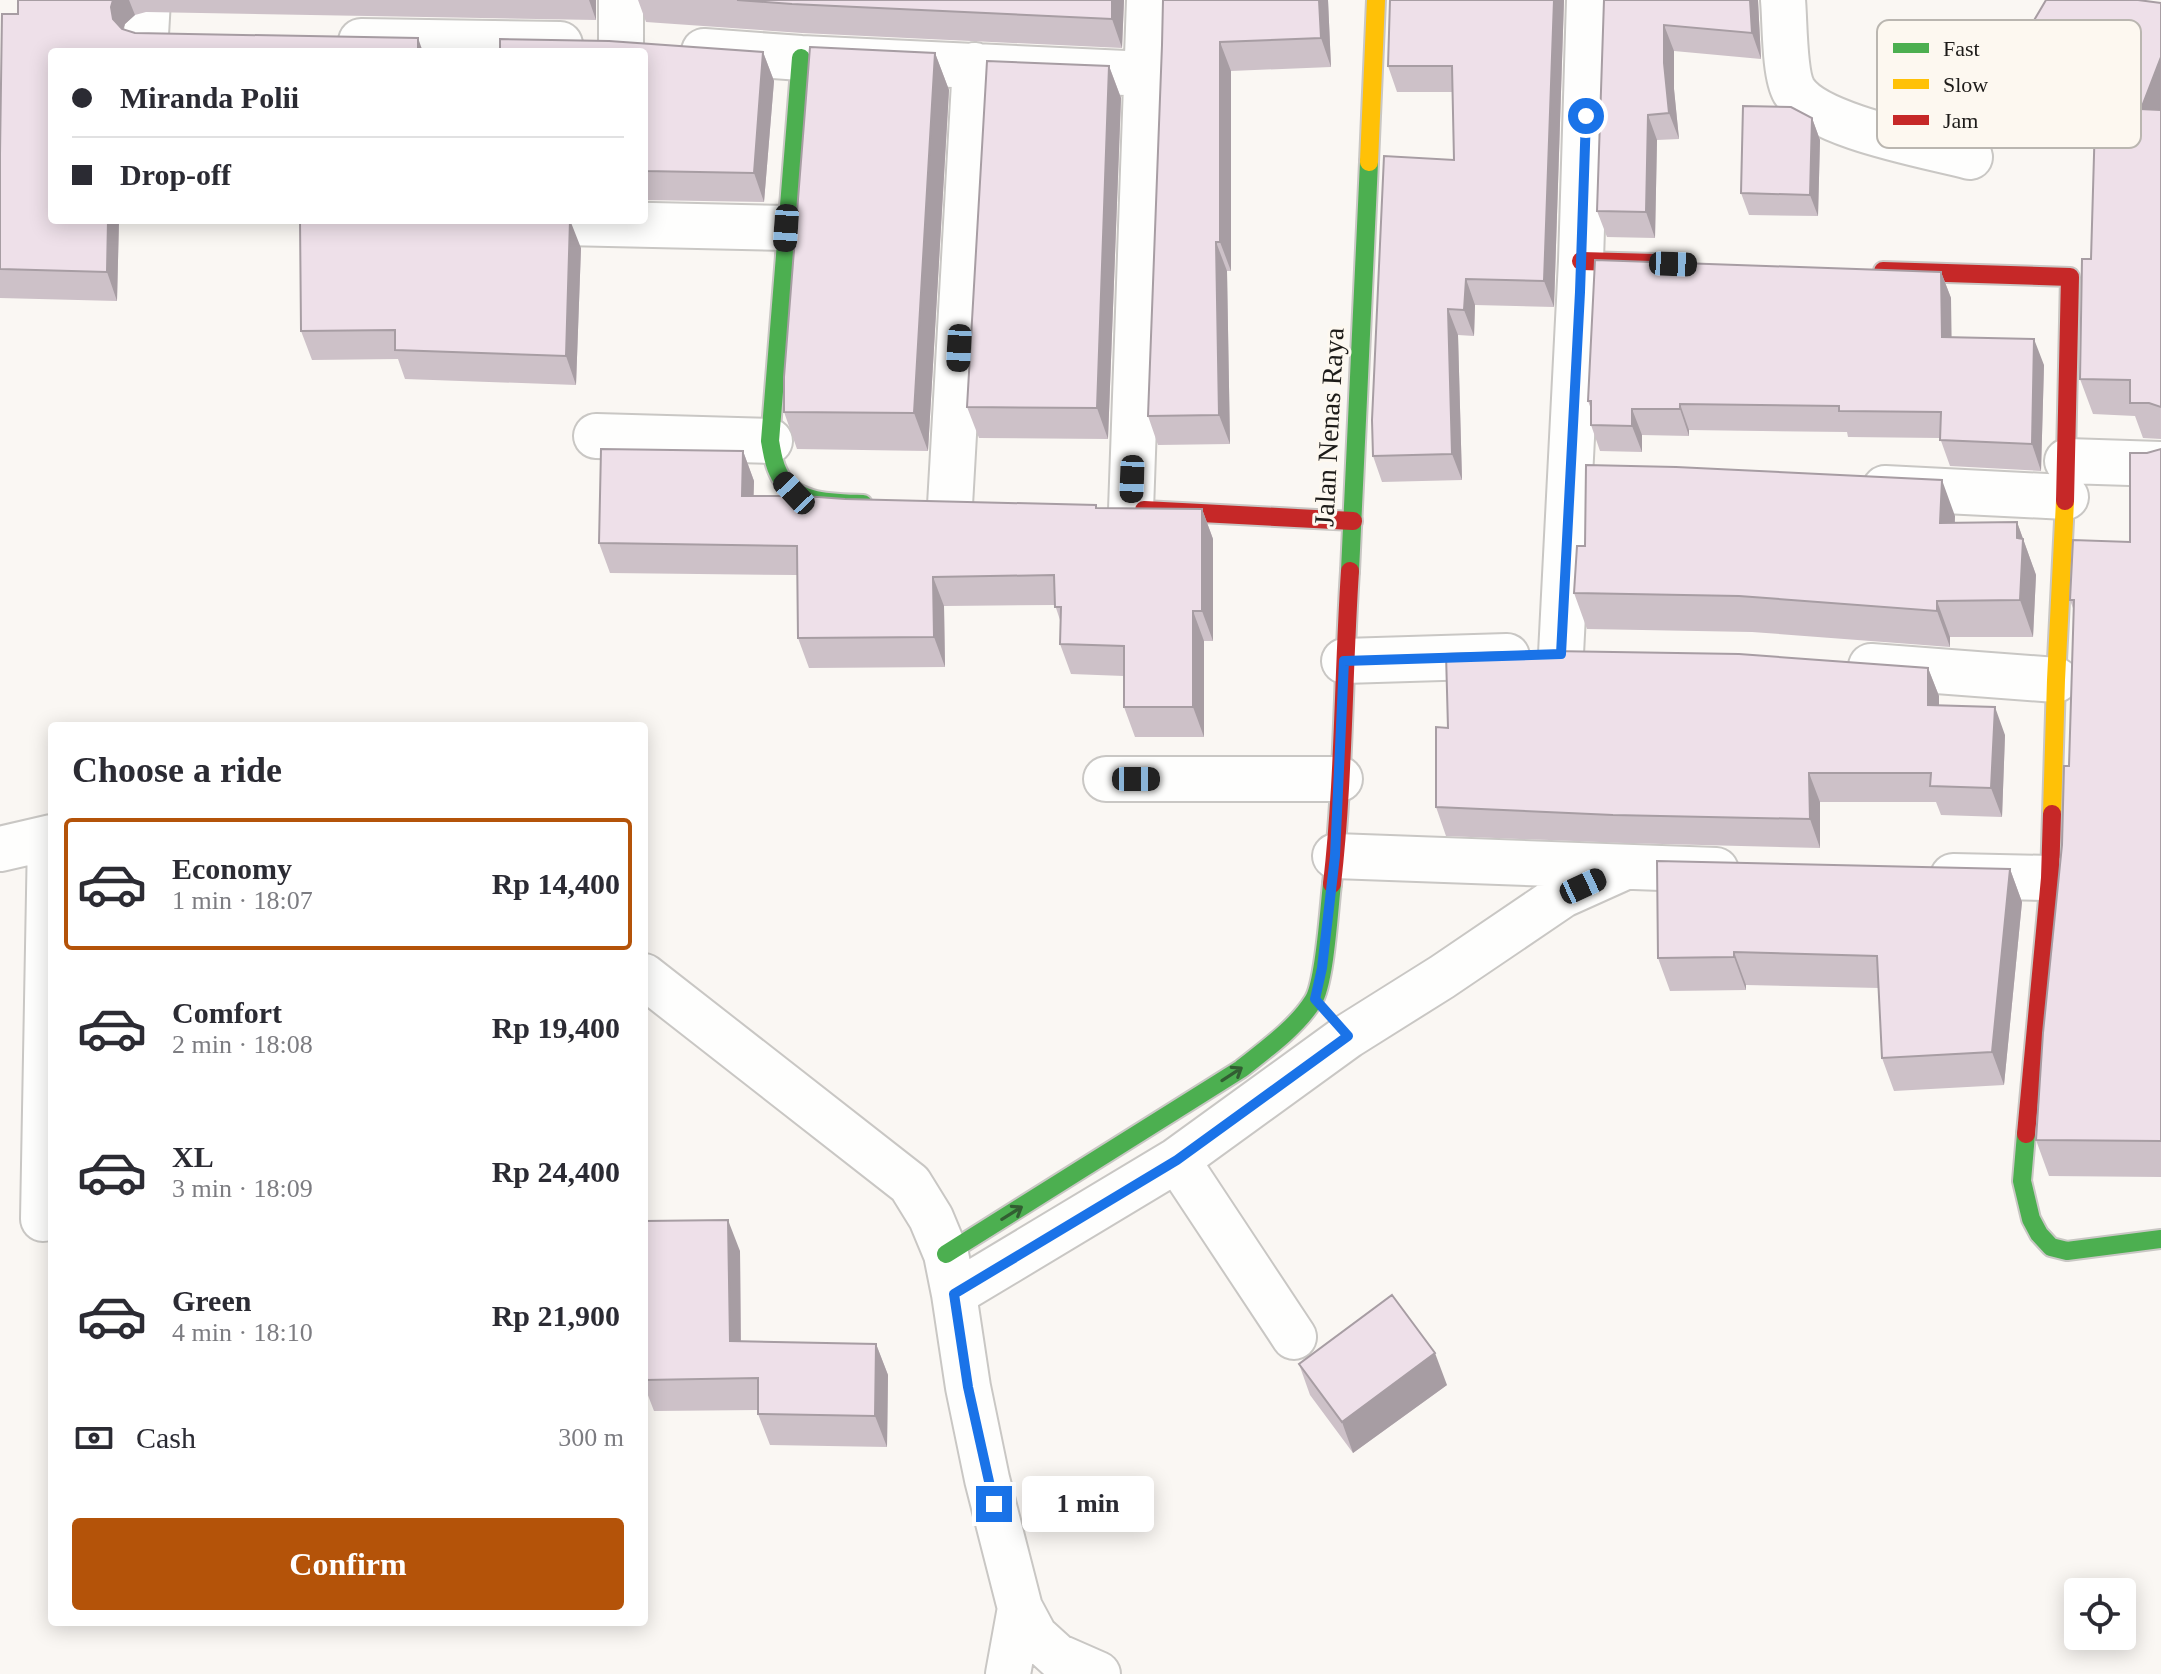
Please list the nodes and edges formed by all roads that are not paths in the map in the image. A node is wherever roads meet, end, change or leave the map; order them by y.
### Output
1 (621, 0) edge
2 (1149, 0) edge
3 (1376, 0) edge
4 (1589, 0) edge
5 (1783, 0) edge
6 (320, 40) edge
7 (621, 45) junction
8 (801, 58) junction
9 (975, 65) junction
10 (1148, 74) junction
11 (1877, 134) edge
12 (1933, 148) edge
13 (1970, 157) dead end
14 (607, 224) edge
15 (786, 228) junction
16 (1581, 261) junction
17 (1676, 264) edge
18 (1865, 270) edge
19 (596, 436) dead end
20 (770, 441) junction
21 (2161, 464) edge
22 (2066, 479) junction
23 (1847, 486) edge
24 (881, 504) edge
25 (950, 505) edge
26 (1124, 509) joint
27 (1353, 521) junction
28 (1344, 661) junction
29 (1827, 663) edge
30 (2056, 680) junction
31 (1106, 779) dead end
32 (1340, 779) junction
33 (48, 839) edge
34 (0, 849) edge
35 (1335, 856) junction
36 (1623, 868) junction
37 (1749, 871) edge
38 (1907, 875) edge
39 (2050, 878) junction
40 (648, 979) edge
41 (48, 981) edge
42 (1315, 999) junction
43 (1348, 1036) junction
44 (1177, 1160) junction
45 (43, 1219) dead end
46 (2161, 1239) edge
47 (950, 1274) junction
48 (1294, 1337) dead end
49 (1020, 1608) junction
50 (1008, 1674) edge
51 (1098, 1674) edge

1 - 7 street
2 - 10 street
3 - 27 street, Jalan Nenas Raya
4 - 16 street
5 - 11 street
6 - 7 street
7 - 8 street
8 - 9 street
8 - 15 street
9 - 10 street
9 - 25 street
10 - 26 street
12 - 13 street
14 - 15 street
15 - 20 street
16 - 17 street
16 - 28 street
18 - 22 street
19 - 20 street
20 - 24 street
21 - 22 street
22 - 23 street
22 - 30 street
26 - 27 street
27 - 28 street, Jalan Nenas Raya
28 - 32 street, Jalan Nenas Raya
29 - 30 street
30 - 39 street
31 - 32 street
32 - 35 street, Jalan Nenas Raya
33 - 34 street
35 - 36 street
35 - 42 street, Jalan Nenas Raya
36 - 37 street
36 - 43 street
38 - 39 street
39 - 46 street
40 - 47 street
41 - 45 street
42 - 43 street
47 -> 42 street
43 - 44 street
44 - 47 street
44 - 48 street
47 - 49 street
49 - 50 street
49 - 51 street

